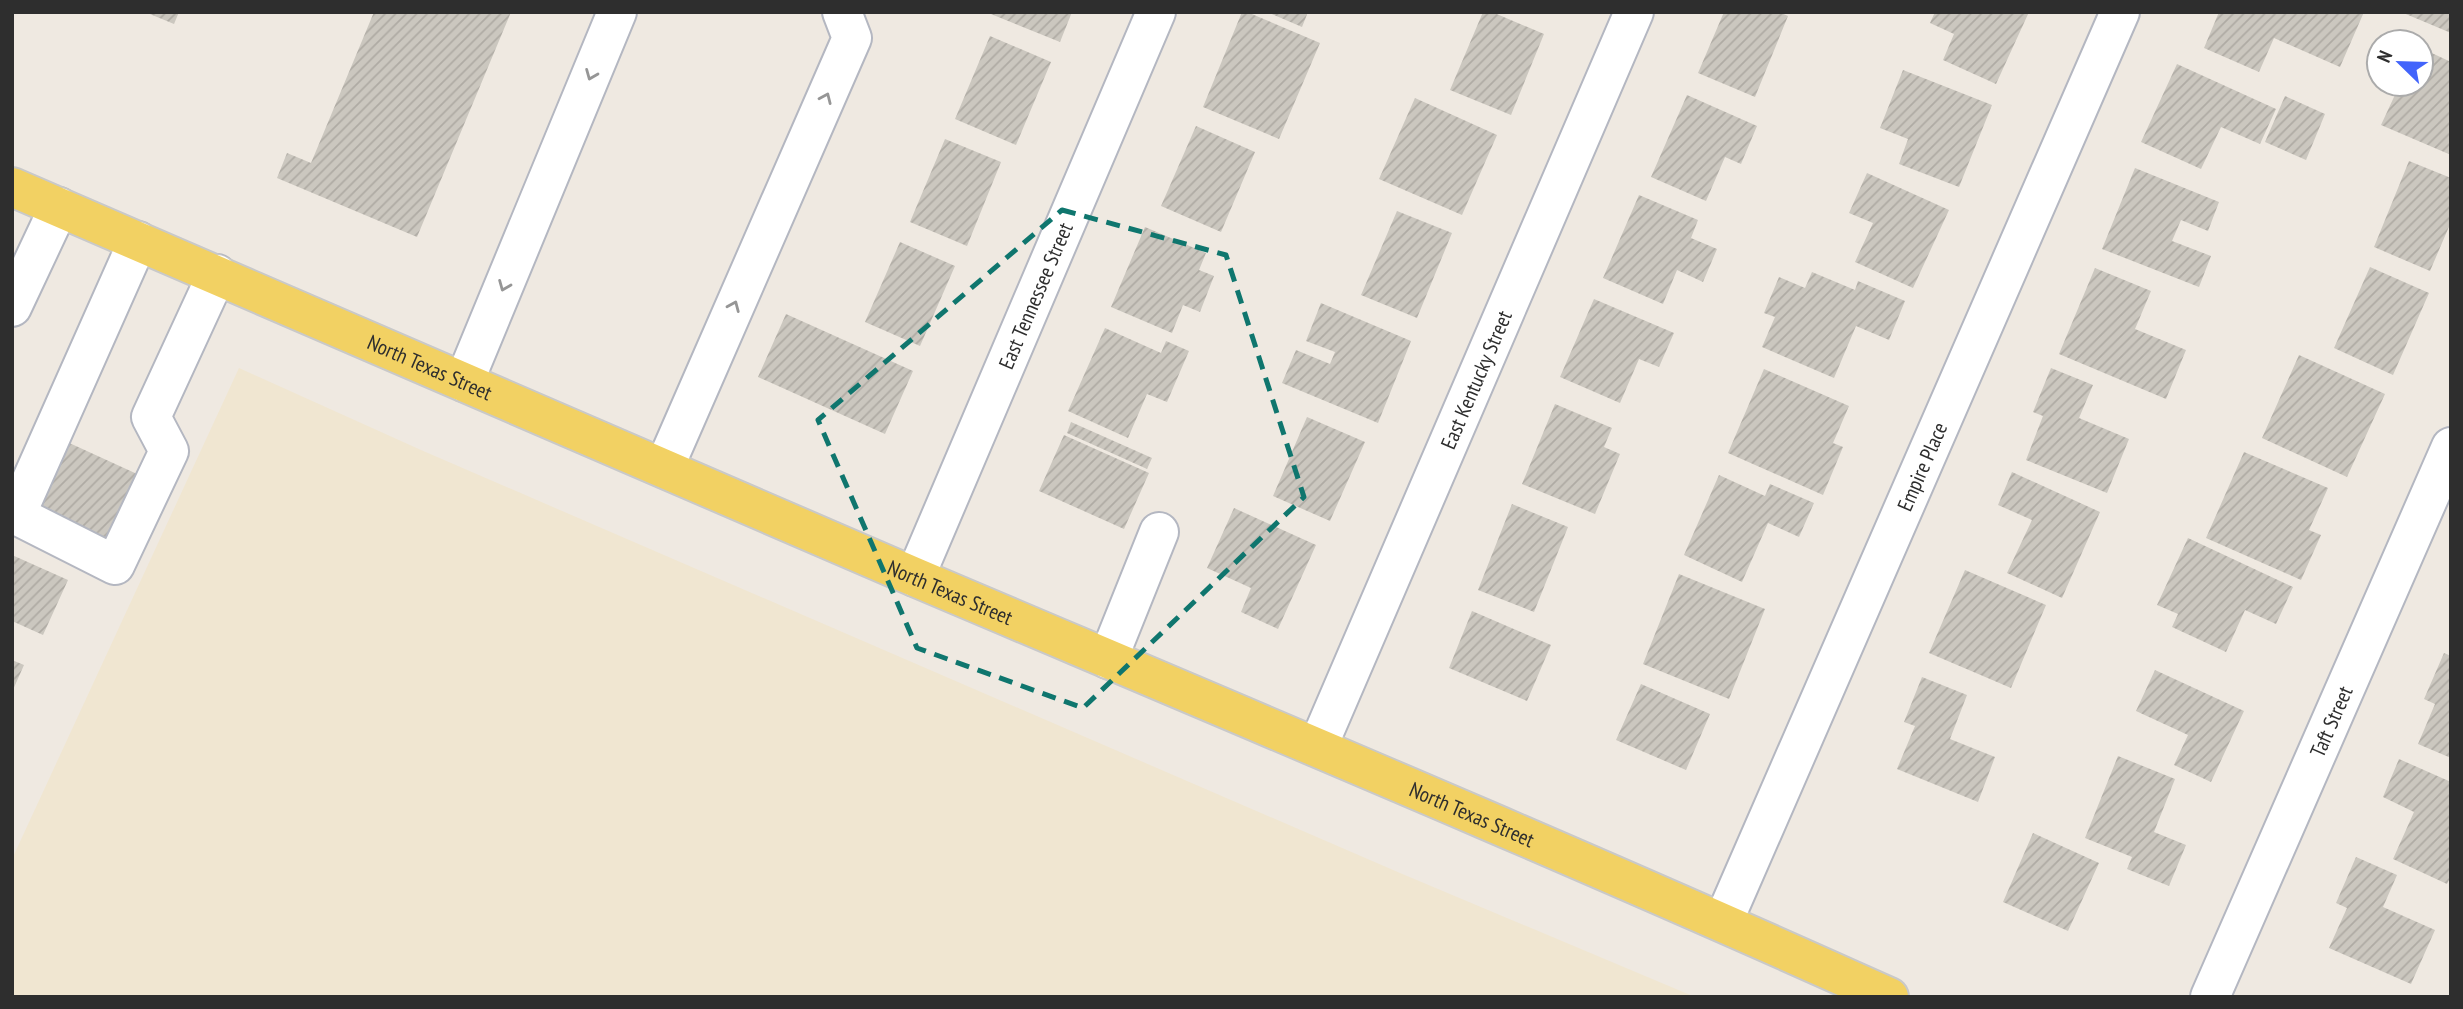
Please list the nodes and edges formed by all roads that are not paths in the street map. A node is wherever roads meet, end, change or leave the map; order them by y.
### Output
1 (617, 12) edge
2 (842, 12) edge
3 (1156, 12) edge
4 (1634, 12) edge
5 (2120, 12) edge
6 (12, 187) edge
7 (59, 207) junction
8 (138, 241) junction
9 (217, 274) junction
10 (12, 307) edge
11 (464, 382) junction
12 (2451, 447) edge
13 (664, 468) junction
14 (1159, 532) dead end
15 (915, 577) junction
16 (1108, 659) junction
17 (1318, 746) junction
18 (1723, 922) junction
19 (1889, 997) edge
20 (2210, 997) edge

1 -> 11 street
13 -> 2 street
3 - 15 street, East Tennessee Street
4 - 17 street, East Kentucky Street
5 - 18 street, Empire Place
6 - 7 main road, North Texas Street
7 - 8 main road, North Texas Street
7 - 10 street
8 - 9 main road, North Texas Street
8 - 9 street
9 - 11 main road, North Texas Street
11 - 13 main road, North Texas Street
12 - 20 street, Taft Street
13 - 15 main road, North Texas Street
14 - 16 street
15 - 16 main road, North Texas Street
16 - 17 main road, North Texas Street
17 - 18 main road, North Texas Street
18 - 19 main road, North Texas Street

